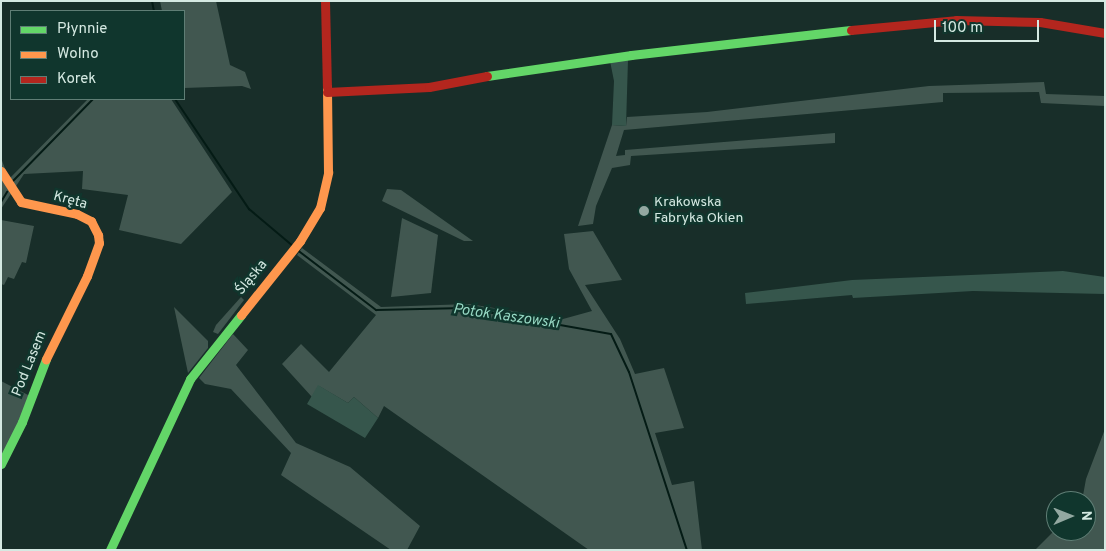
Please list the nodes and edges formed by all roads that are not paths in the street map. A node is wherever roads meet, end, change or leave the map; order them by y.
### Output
1 (325, 1) edge
2 (1105, 33) edge
3 (327, 92) junction
4 (1, 171) edge
5 (87, 276) joint
6 (1, 464) edge
7 (110, 550) edge

1 - 3 street, Śląska
2 - 3 street
3 - 7 street, Śląska
4 - 5 street, Kręta
5 - 6 street, Pod Lasem

